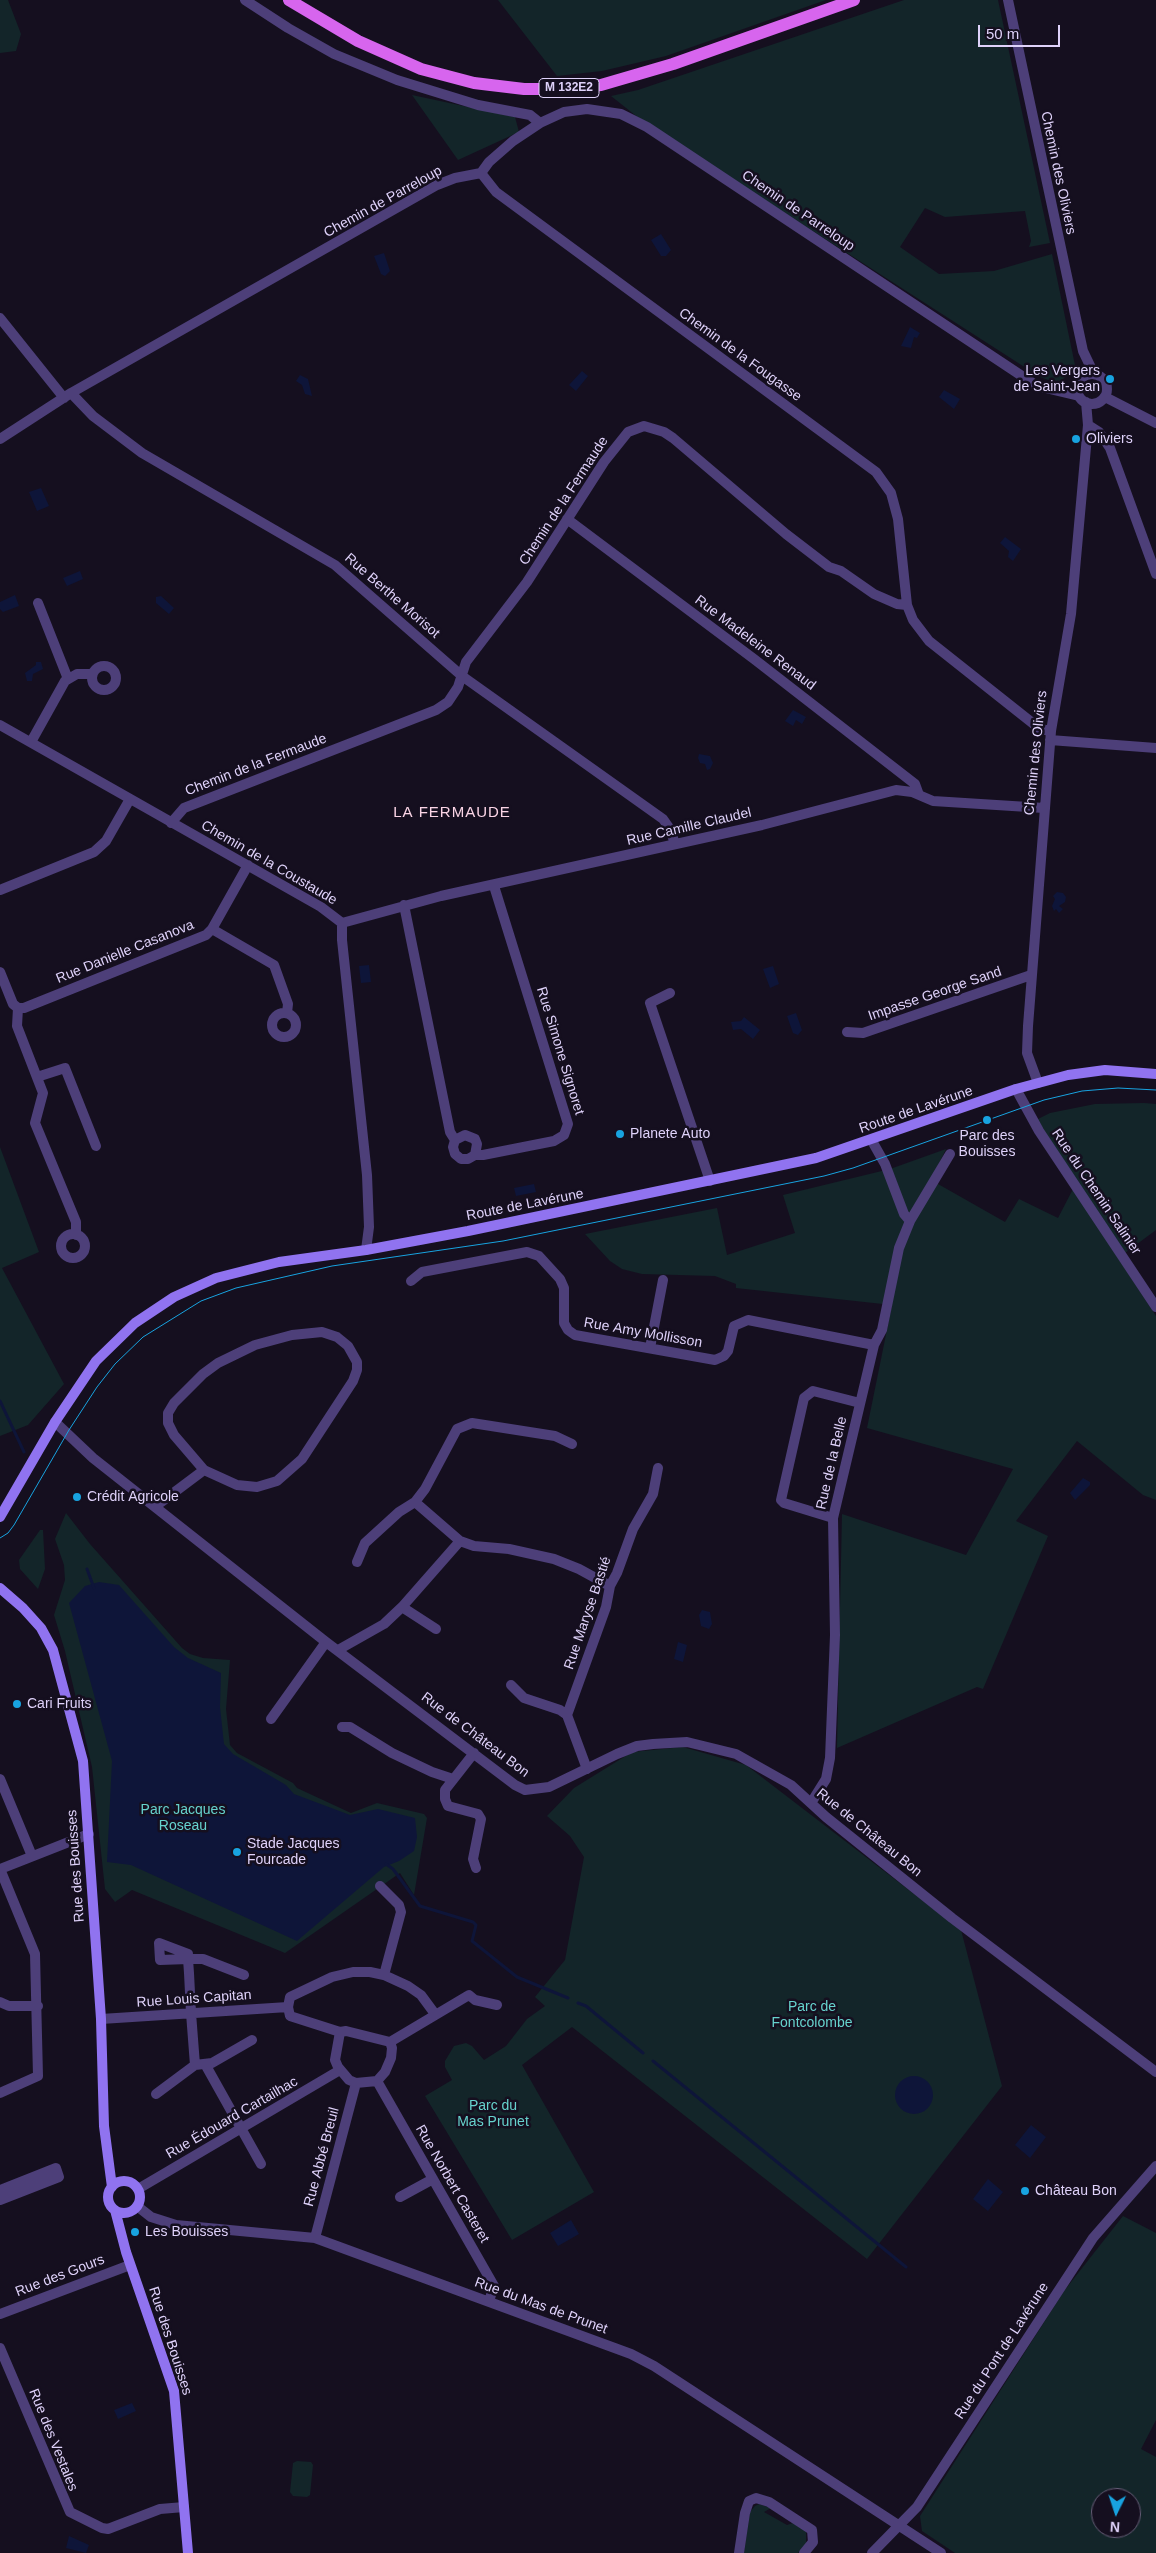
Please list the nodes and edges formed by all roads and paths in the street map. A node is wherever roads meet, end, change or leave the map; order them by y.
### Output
1 (246, 0) edge
2 (289, 0) edge
3 (854, 0) edge
4 (1008, 0) edge
5 (540, 124) junction
6 (481, 173) junction
7 (0, 318) edge
8 (1083, 351) junction
9 (1094, 374) junction
10 (1081, 380) junction
11 (1056, 391) junction
12 (67, 395) junction
13 (1083, 399) junction
14 (1101, 400) junction
15 (1156, 423) edge
16 (1088, 425) junction
17 (0, 439) edge
18 (567, 519) junction
19 (1156, 574) edge
20 (38, 603) dead end
21 (907, 605) junction
22 (92, 674) dead end
23 (462, 676) junction
24 (68, 679) junction
25 (0, 725) edge
26 (1050, 735) junction
27 (31, 742) junction
28 (1156, 748) edge
29 (919, 795) junction
30 (130, 800) junction
31 (1044, 808) junction
32 (172, 823) junction
33 (675, 844) junction
34 (248, 865) junction
35 (494, 886) junction
36 (0, 890) edge
37 (404, 905) junction
38 (342, 923) junction
39 (212, 929) junction
40 (0, 972) edge
41 (1032, 975) junction
42 (670, 993) dead end
43 (18, 1008) junction
44 (287, 1013) dead end
45 (847, 1032) dead end
46 (1156, 1074) edge
47 (37, 1077) junction
48 (1038, 1083) junction
49 (1016, 1090) junction
50 (455, 1140) junction
51 (872, 1141) junction
52 (96, 1146) dead end
53 (950, 1154) dead end
54 (475, 1155) junction
55 (710, 1182) junction
56 (910, 1221) junction
57 (76, 1235) dead end
58 (366, 1250) junction
59 (663, 1280) dead end
60 (411, 1281) dead end
61 (1156, 1307) edge
62 (874, 1345) junction
63 (650, 1348) junction
64 (860, 1403) junction
65 (55, 1422) junction
66 (572, 1444) dead end
67 (658, 1468) dead end
68 (204, 1470) junction
69 (415, 1502) junction
70 (156, 1506) junction
71 (0, 1517) edge
72 (833, 1518) junction
73 (460, 1541) junction
74 (357, 1562) dead end
75 (610, 1586) junction
76 (0, 1588) edge
77 (402, 1607) junction
78 (436, 1629) dead end
79 (326, 1642) junction
80 (338, 1650) junction
81 (510, 1685) dead end
82 (567, 1715) junction
83 (271, 1719) dead end
84 (342, 1727) dead end
85 (474, 1753) junction
86 (587, 1770) junction
87 (453, 1778) junction
88 (0, 1779) edge
89 (811, 1803) junction
90 (89, 1834) junction
91 (32, 1856) junction
92 (476, 1868) dead end
93 (0, 1869) edge
94 (380, 1886) dead end
95 (244, 1975) dead end
96 (384, 1975) junction
97 (0, 2002) edge
98 (497, 2005) dead end
99 (38, 2006) junction
100 (288, 2007) junction
101 (191, 2013) junction
102 (435, 2014) junction
103 (101, 2019) junction
104 (340, 2032) junction
105 (252, 2040) dead end
106 (390, 2042) junction
107 (200, 2064) junction
108 (340, 2070) junction
109 (1156, 2072) edge
110 (377, 2081) junction
111 (356, 2083) junction
112 (0, 2092) edge
113 (156, 2094) dead end
114 (241, 2129) junction
115 (261, 2164) dead end
116 (111, 2166) junction
117 (1156, 2166) edge
118 (433, 2179) junction
119 (127, 2181) junction
120 (112, 2187) junction
121 (138, 2188) junction
122 (0, 2190) edge
123 (400, 2197) dead end
124 (0, 2200) edge
125 (133, 2209) junction
126 (115, 2210) junction
127 (121, 2230) junction
128 (315, 2238) junction
129 (130, 2265) junction
130 (489, 2302) junction
131 (0, 2314) edge
132 (0, 2348) edge
133 (184, 2507) junction
134 (898, 2525) junction
135 (188, 2553) edge
136 (739, 2553) edge
137 (804, 2553) edge
138 (872, 2553) edge
139 (941, 2553) edge

1 - 5 street
2 - 3 main road, M 132E2
4 - 8 street, Chemin des Oliviers
5 - 6 street, Chemin de Parreloup
5 - 11 street, Chemin de Parreloup
6 - 12 street, Chemin de Parreloup
6 - 21 street, Chemin de la Fougasse
7 - 12 street, Rue Berthe Morisot
8 - 9 street, Chemin des Oliviers
8 - 10 street, Chemin des Oliviers
9 - 10 street
9 - 14 street, Chemin des Oliviers
10 - 11 street
10 - 13 street, Chemin des Oliviers
11 - 13 street, Chemin de Parreloup
12 - 17 street, Chemin de Parreloup
12 - 23 street, Rue Berthe Morisot
13 - 14 street
13 - 16 street, Chemin des Oliviers
14 - 15 street
14 - 16 street, Chemin des Oliviers
16 - 19 street
16 - 26 street, Chemin des Oliviers
18 - 21 street, Chemin de la Fermaude
18 - 23 street, Chemin de la Fermaude
18 - 29 street, Rue Madeleine Renaud
20 - 24 street
21 - 26 street
22 - 24 street
23 - 32 street, Chemin de la Fermaude
23 - 33 street, Rue Berthe Morisot
24 - 27 street
25 - 27 street, Chemin de la Coustaude
26 - 28 street
26 - 31 street, Chemin des Oliviers
27 - 30 street, Chemin de la Coustaude
29 - 31 street, Rue Camille Claudel
29 - 33 street, Rue Camille Claudel
30 - 32 street, Chemin de la Coustaude
30 - 36 street
31 - 41 street, Chemin des Oliviers
32 - 34 street, Chemin de la Coustaude
33 - 35 street, Rue Camille Claudel
34 - 38 street, Chemin de la Coustaude
34 - 39 street, Rue Danielle Casanova
35 - 37 street, Rue Camille Claudel
35 - 54 street, Rue Simone Signoret
37 - 38 street, Rue Camille Claudel
37 - 50 street, Rue Simone Signoret
38 - 58 street, Chemin de la Coustaude
39 - 43 street, Rue Danielle Casanova
39 - 44 street
40 - 43 street
41 - 45 street, Impasse George Sand
41 - 48 street, Chemin des Oliviers
42 - 55 street
43 - 47 street
46 - 48 main road, Route de Lavérune
47 - 52 street
47 - 57 street
48 - 49 main road, Route de Lavérune
49 - 51 main road, Route de Lavérune
49 - 61 street, Rue du Chemin Salinier
50 - 54 street, Rue Simone Signoret
50 - 54 street
51 - 55 main road, Route de Lavérune
51 - 56 street
53 - 56 street, Rue de la Belle
55 - 58 main road, Route de Lavérune
56 - 62 street, Rue de la Belle
58 - 65 main road, Route de Lavérune
59 - 63 street
60 - 63 street, Rue Amy Mollisson
62 - 63 street, Rue Amy Mollisson
62 - 64 street, Rue de la Belle
64 - 72 street, Rue de la Belle
64 - 72 street
65 - 70 street, Rue de Château Bon
65 - 71 main road, Route de Lavérune
66 - 69 street
67 - 75 street, Rue Maryse Bastié
68 - 68 street
68 - 70 street
69 - 73 street
69 - 74 street
70 - 79 street, Rue de Château Bon
72 - 89 street, Rue de la Belle
73 - 75 street
73 - 77 street
75 - 82 street, Rue Maryse Bastié
76 - 90 main road, Rue des Bouisses
77 - 78 street
77 - 80 street
79 - 80 street, Rue de Château Bon
79 - 83 street
80 - 85 street, Rue de Château Bon
81 - 82 street
82 - 86 street
84 - 87 street
85 - 86 street, Rue de Château Bon
85 - 87 street
86 - 89 street, Rue de Château Bon
87 - 92 street
88 - 91 street
89 - 109 street, Rue de Château Bon
90 - 91 street
90 - 103 main road, Rue des Bouisses
91 - 93 street
93 - 99 street
94 - 96 street
95 - 101 street
96 - 100 street
96 - 102 street
97 - 99 street
98 - 102 street
99 - 112 street
100 - 101 street, Rue Louis Capitan
100 - 104 street
101 - 103 street, Rue Louis Capitan
101 - 107 street
102 - 106 street
103 - 116 main road, Rue des Bouisses
104 - 106 street
104 - 108 street
105 - 107 street
106 - 110 street
107 - 113 street
107 - 114 street
108 - 111 street
108 - 114 street, Rue Édouard Cartailhac
110 - 111 street
110 - 118 street, Rue Norbert Casteret
111 - 128 street, Rue Abbé Breuil
114 - 115 street
114 - 121 street, Rue Édouard Cartailhac
116 - 119 main road
116 - 120 main road, Rue des Bouisses
117 - 134 street, Rue du Pont de Lavérune
118 - 123 street
118 - 130 street, Rue Norbert Casteret
119 - 120 main road
119 - 121 main road
120 - 126 main road
121 - 125 main road
122 - 124 street
125 - 126 main road
125 - 127 main road
125 - 128 street, Rue du Mas de Prunet
126 - 127 main road, Rue des Bouisses
127 - 129 main road, Rue des Bouisses
128 - 130 street, Rue du Mas de Prunet
129 - 131 street, Rue des Gours
129 - 133 main road, Rue des Bouisses
130 - 134 street, Rue du Mas de Prunet
132 - 133 street, Rue des Vestales
133 - 135 main road, Rue des Bouisses
134 - 138 street, Rue du Pont de Lavérune
134 - 139 street, Rue du Mas de Prunet
136 - 137 street

